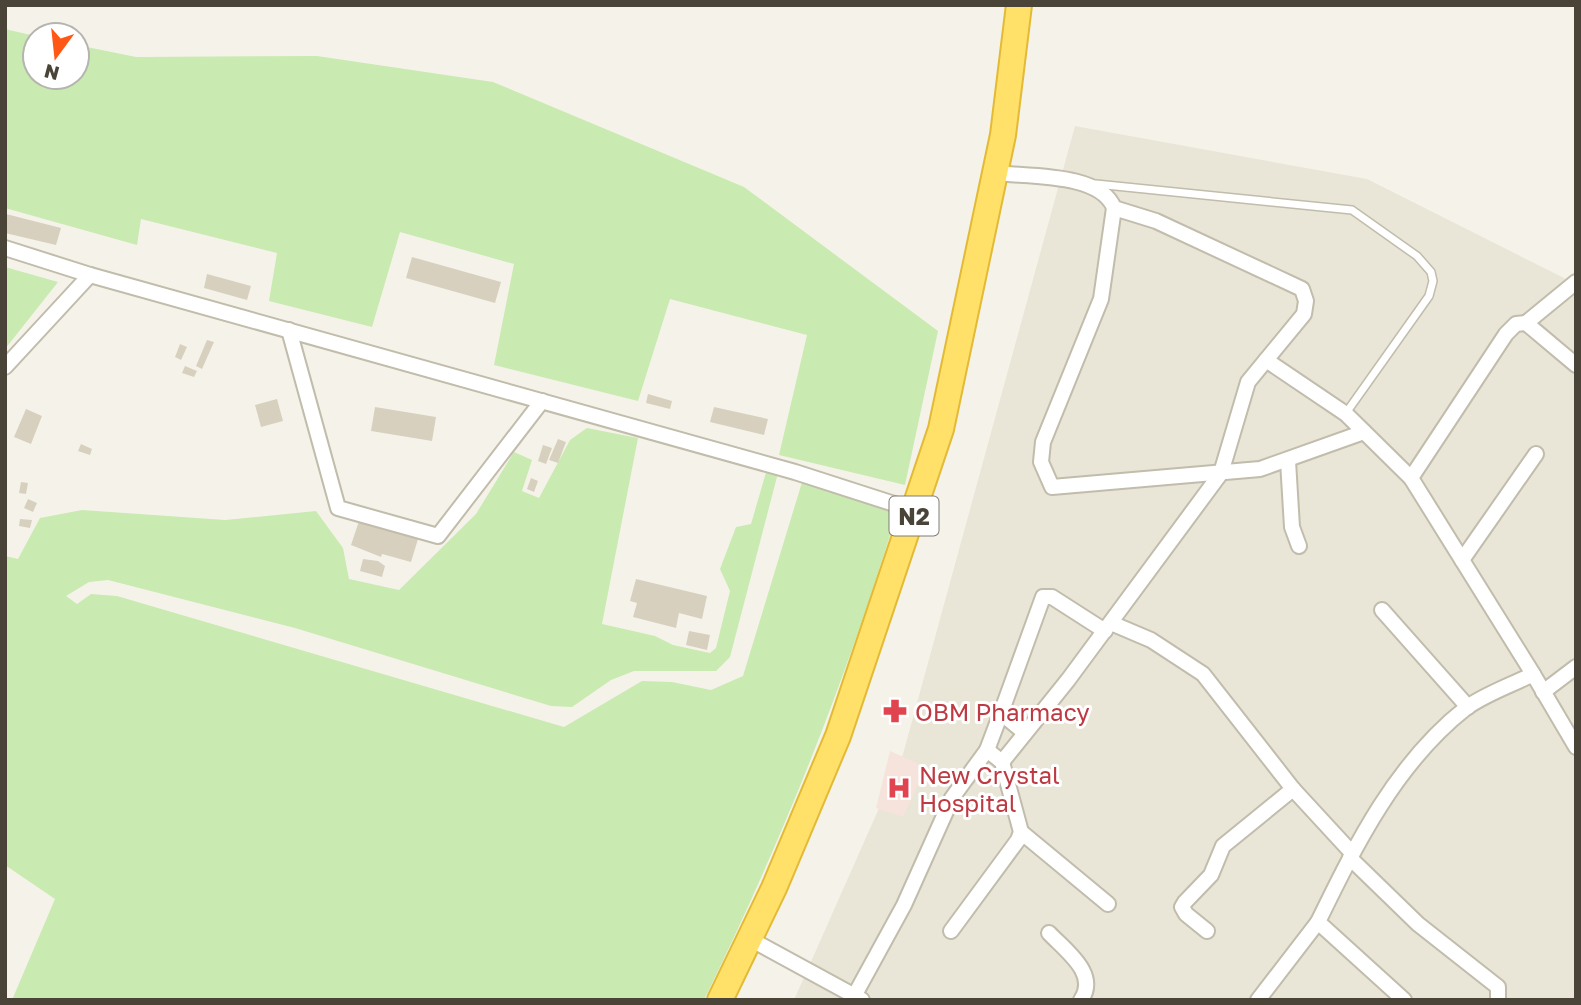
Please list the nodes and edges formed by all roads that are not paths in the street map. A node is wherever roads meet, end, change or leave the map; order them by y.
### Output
1 (1019, 5) edge
2 (996, 173) junction
3 (1088, 184) junction
4 (1114, 208) junction
5 (5, 248) edge
6 (90, 275) junction
7 (1576, 282) edge
8 (1526, 323) junction
9 (289, 330) junction
10 (1266, 360) junction
11 (1576, 365) edge
12 (5, 367) edge
13 (542, 401) junction
14 (1346, 414) junction
15 (1364, 432) junction
16 (1536, 454) dead end
17 (1288, 461) junction
18 (1221, 473) junction
19 (1411, 478) junction
20 (916, 510) junction
21 (1298, 546) dead end
22 (1462, 560) junction
23 (1382, 610) dead end
24 (1108, 627) junction
25 (1576, 667) edge
26 (1533, 674) junction
27 (1543, 692) junction
28 (1468, 707) junction
29 (1001, 713) junction
30 (1025, 733) junction
31 (1576, 747) edge
32 (987, 750) junction
33 (1002, 762) junction
34 (1293, 789) junction
35 (1021, 832) junction
36 (1351, 855) junction
37 (1108, 904) dead end
38 (1318, 922) junction
39 (951, 931) dead end
40 (1207, 931) dead end
41 (1049, 933) dead end
42 (750, 939) junction
43 (856, 998) edge
44 (720, 1000) edge
45 (1082, 1000) edge
46 (1258, 1000) edge
47 (1404, 1000) edge
48 (1498, 1000) edge

1 - 2 highway, N2
2 - 3 street
2 - 20 highway, N2
3 - 4 street
3 - 14 lane
4 - 10 street
4 - 18 street
5 - 6 street
6 - 9 street
6 - 12 street
7 - 8 street
8 - 11 street
8 - 19 street
9 - 13 street
9 - 13 street
10 - 14 street
10 - 18 street
13 - 20 street
14 - 15 street
15 - 17 street
15 - 19 street
16 - 22 street
17 - 18 street
17 - 21 street
18 - 24 street
19 - 22 street
20 - 42 highway, N2
22 - 26 street
23 - 28 street
24 - 29 street
24 - 30 street
24 - 34 street
25 - 27 street
26 - 27 street
26 - 28 street
27 - 31 street
28 - 36 street
29 - 30 street
29 - 32 street
30 - 33 street
32 - 33 street
32 - 43 street
33 - 35 street
34 - 36 street
34 - 40 street
35 - 37 street
35 - 39 street
36 - 38 street
36 - 48 street
38 - 46 street
38 - 47 street
41 - 45 street
42 - 43 street
42 - 44 highway, N2

